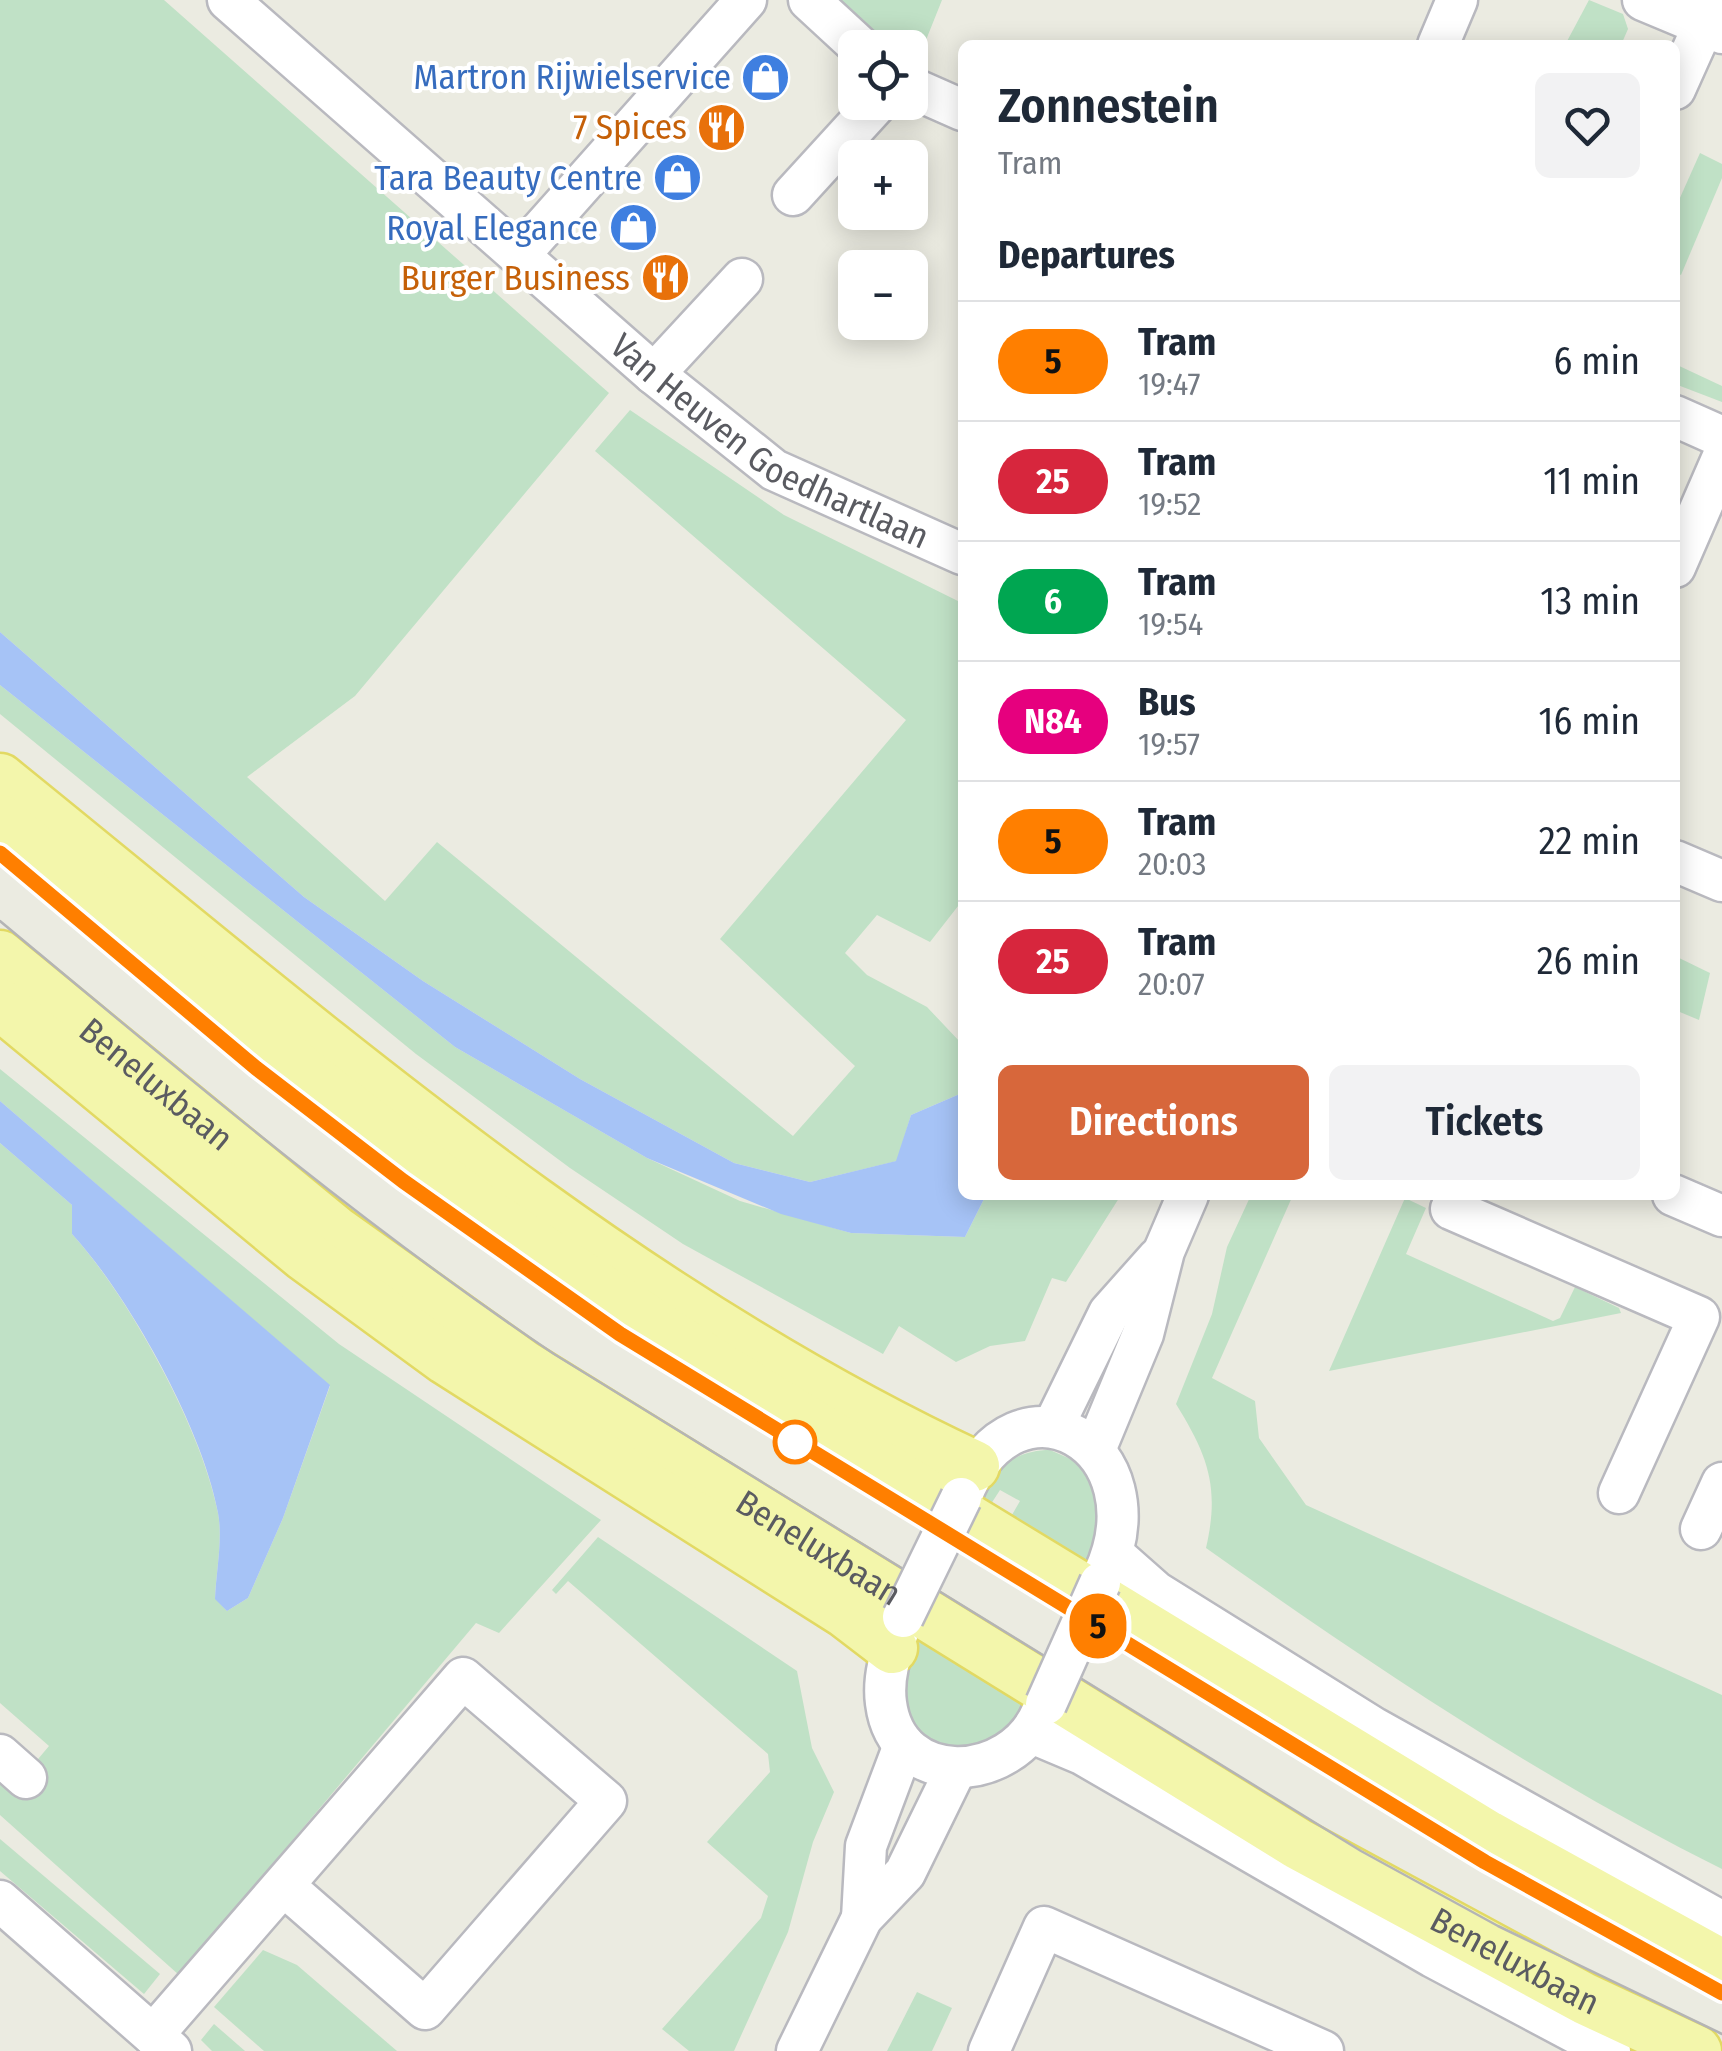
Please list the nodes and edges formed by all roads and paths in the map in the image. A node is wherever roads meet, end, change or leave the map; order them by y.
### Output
1 (228, 0) edge
2 (746, 0) edge
3 (809, 0) edge
4 (1457, 0) edge
5 (1643, 0) edge
6 (1713, 20) edge
7 (842, 30) edge
8 (1440, 40) edge
9 (1680, 80) edge
10 (928, 95) edge
11 (958, 108) edge
12 (861, 120) edge
13 (792, 195) dead end
14 (519, 255) junction
15 (742, 279) dead end
16 (654, 374) junction
17 (1680, 418) edge
18 (1722, 437) edge
19 (1722, 459) edge
20 (958, 552) edge
21 (1680, 556) edge
22 (0, 779) edge
23 (0, 820) edge
24 (1680, 862) edge
25 (1722, 881) edge
26 (0, 956) edge
27 (0, 1004) edge
28 (1680, 1198) edge
29 (1186, 1200) edge
30 (1456, 1200) edge
31 (1722, 1216) edge
32 (1164, 1251) junction
33 (1053, 1427) junction
34 (1096, 1450) junction
35 (967, 1482) junction
36 (1722, 1483) edge
37 (1619, 1494) dead end
38 (1702, 1530) dead end
39 (1106, 1569) junction
40 (898, 1632) junction
41 (1039, 1719) junction
42 (904, 1745) junction
43 (955, 1771) junction
44 (284, 1886) junction
45 (0, 1901) edge
46 (862, 1918) junction
47 (1722, 1922) edge
48 (1722, 1965) edge
49 (162, 2043) edge
50 (796, 2051) edge
51 (990, 2051) edge
52 (1323, 2051) edge
53 (1610, 2051) edge
54 (1696, 2051) edge

1 - 14 street, Van Heuven Goedhartlaan
2 - 14 street
3 - 7 street
4 - 8 street
5 - 6 street
6 - 9 street
10 - 11 street
12 - 13 street
14 - 16 street, Van Heuven Goedhartlaan
15 - 16 street
16 - 20 street, Van Heuven Goedhartlaan
17 - 18 street
19 - 21 street
22 - 35 main road
23 - 48 main road
24 - 25 street
26 - 54 main road, Beneluxbaan
27 - 40 main road
28 - 31 street
29 - 32 street
30 - 37 street
32 - 33 street
32 - 34 street
33 - 34 street
33 - 35 street
34 - 39 street
35 - 40 street, bridge
36 - 38 street
39 - 41 street, bridge
39 - 47 street
40 - 42 street
41 - 43 street
41 - 53 street, Beneluxbaan
42 - 43 street
42 - 46 street
43 - 46 street
44 - 44 street
44 - 49 street
45 - 49 street
46 - 50 street
51 - 52 street

